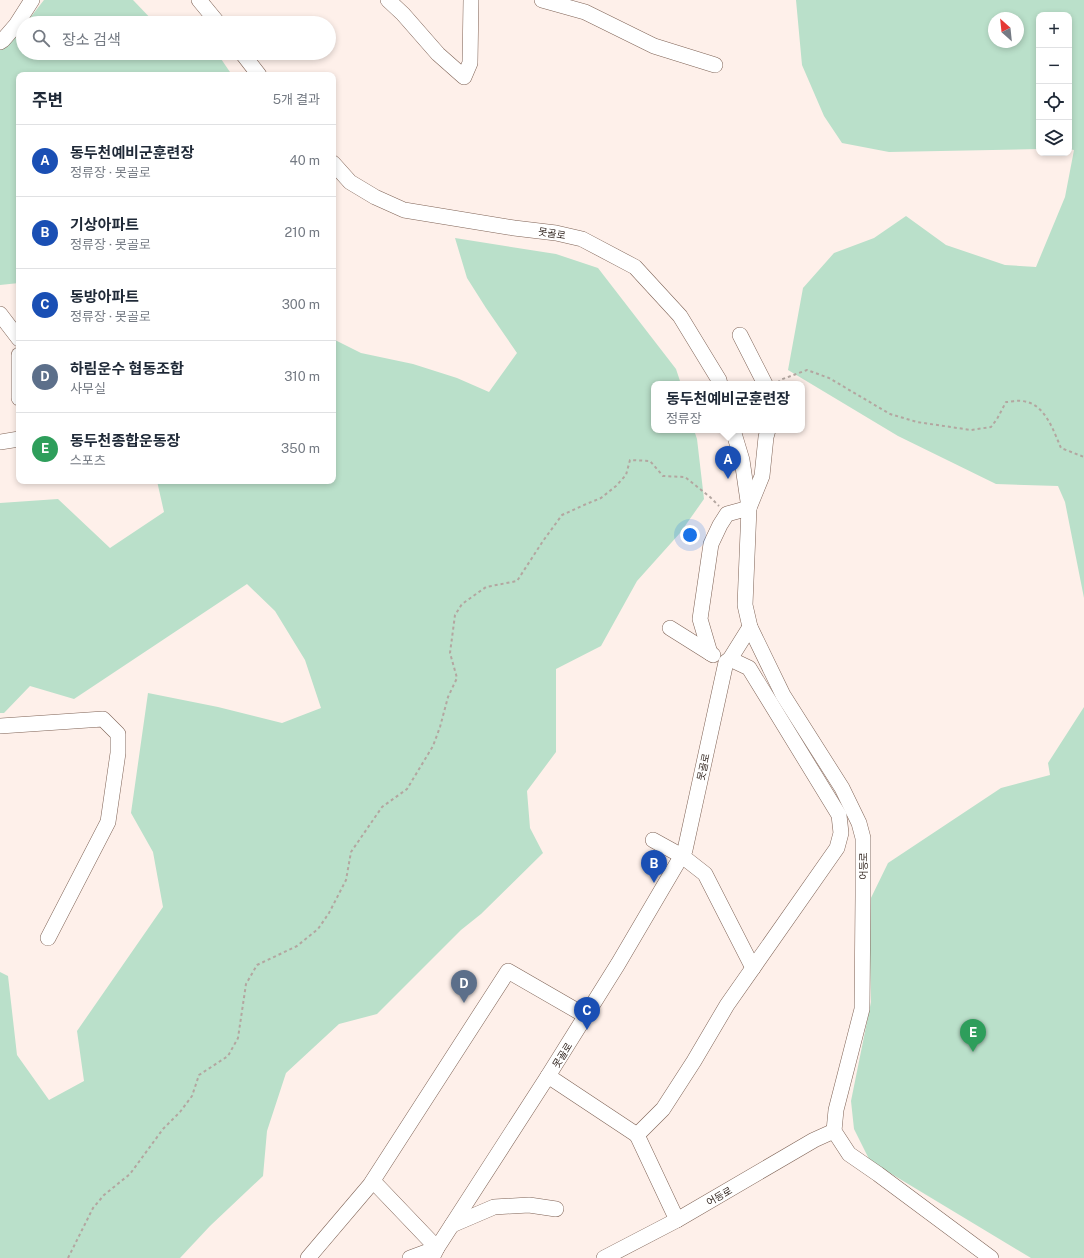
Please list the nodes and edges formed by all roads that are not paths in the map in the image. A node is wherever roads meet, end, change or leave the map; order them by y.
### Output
1 (32, 0) edge
2 (199, 0) edge
3 (388, 0) edge
4 (471, 0) edge
5 (542, 0) edge
6 (21, 16) edge
7 (212, 16) edge
8 (16, 24) edge
9 (0, 42) edge
10 (248, 60) edge
11 (715, 65) dead end
12 (258, 72) edge
13 (336, 166) edge
14 (0, 314) edge
15 (740, 334) dead end
16 (16, 335) edge
17 (719, 381) edge
18 (764, 381) edge
19 (734, 433) edge
20 (767, 433) edge
21 (16, 439) edge
22 (0, 442) edge
23 (749, 508) junction
24 (670, 628) dead end
25 (750, 628) junction
26 (710, 652) junction
27 (728, 661) junction
28 (0, 726) edge
29 (653, 840) dead end
30 (682, 856) junction
31 (48, 938) dead end
32 (753, 968) junction
33 (586, 1016) junction
34 (548, 1076) junction
35 (834, 1131) junction
36 (637, 1135) junction
37 (373, 1181) junction
38 (556, 1210) dead end
39 (677, 1220) junction
40 (452, 1225) junction
41 (435, 1253) edge
42 (308, 1258) edge
43 (410, 1258) edge
44 (604, 1258) edge
45 (991, 1258) edge

1 - 6 street
2 - 7 street
3 - 4 street
5 - 11 street
8 - 9 street
10 - 12 street
13 - 17 street, 못골로
14 - 16 street
15 - 18 street
19 - 23 street
20 - 23 street
21 - 22 street
23 - 25 street
23 - 26 street
24 - 26 street
25 - 27 street, 못골로
25 - 35 street, 어등로
26 - 27 street
27 - 30 street, 못골로
27 - 32 street
28 - 31 street
29 - 30 street
30 - 32 street
30 - 33 street, 못골로
32 - 36 street
33 - 34 street, 못골로
33 - 37 street
34 - 36 street, 못골로
34 - 40 street, 못골로
35 - 39 street, 어등로
35 - 45 street
36 - 39 street
37 - 41 street
37 - 42 street
38 - 40 street
39 - 44 street, 어등로
40 - 41 street, 못골로
41 - 43 street

